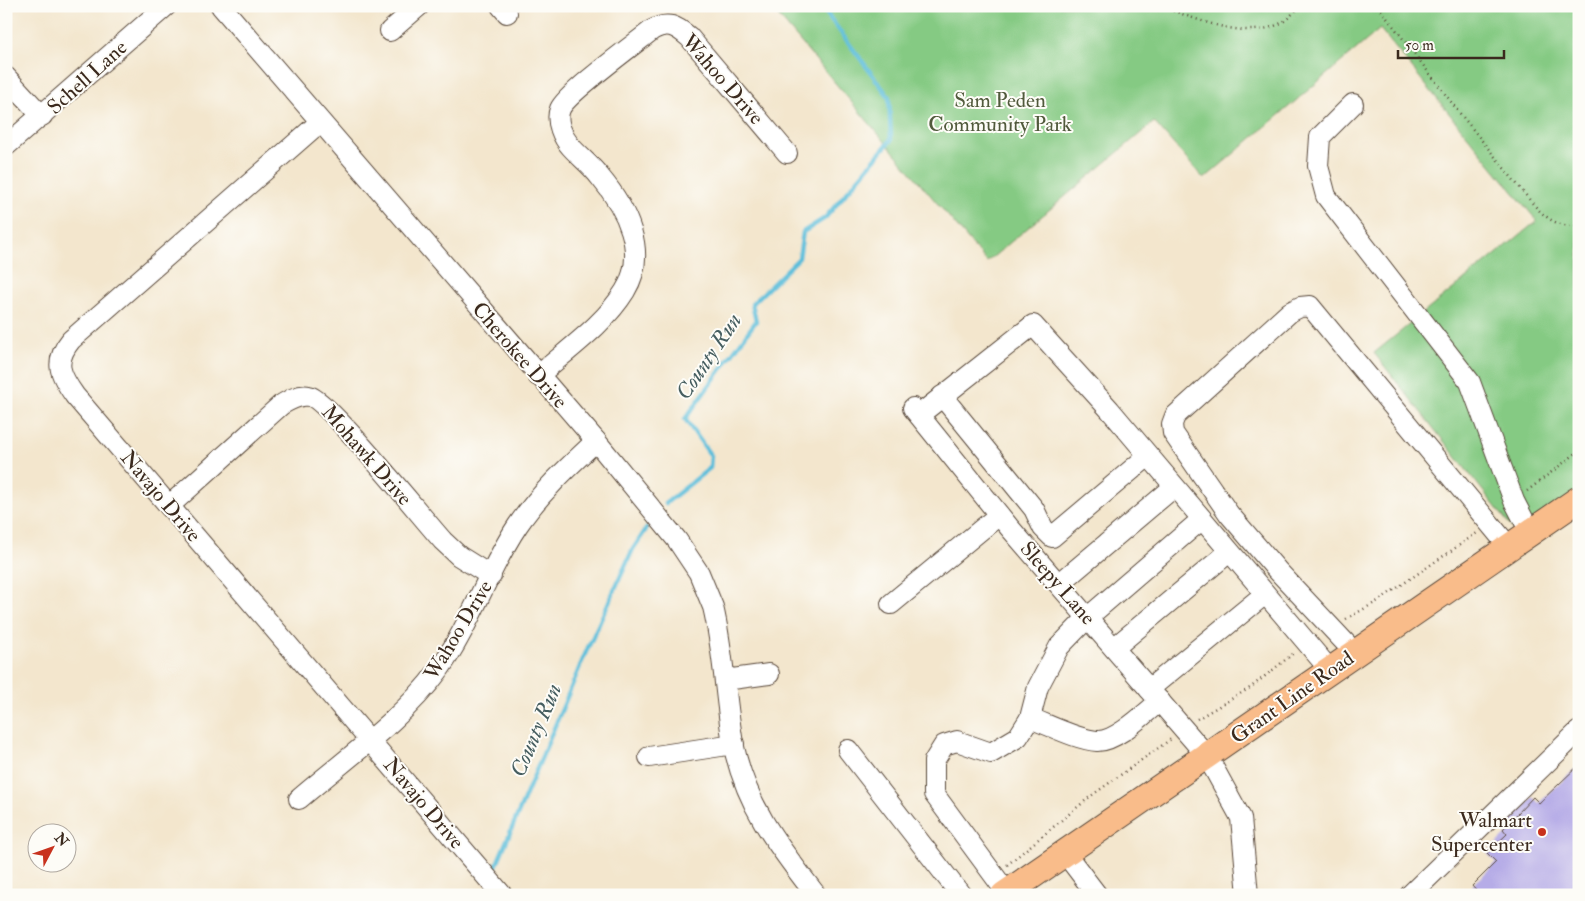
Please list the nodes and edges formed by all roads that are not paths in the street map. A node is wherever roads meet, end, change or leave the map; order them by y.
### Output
1 (166, 6) edge
2 (221, 6) edge
3 (419, 6) edge
4 (390, 31) dead end
5 (6, 76) edge
6 (1353, 104) dead end
7 (42, 116) junction
8 (319, 123) junction
9 (6, 146) edge
10 (787, 153) dead end
11 (538, 376) junction
12 (942, 396) junction
13 (596, 441) junction
14 (1148, 456) junction
15 (1174, 487) junction
16 (1579, 498) edge
17 (169, 506) junction
18 (999, 515) junction
19 (1201, 520) junction
20 (1520, 540) junction
21 (1229, 552) junction
22 (491, 576) junction
23 (1059, 584) junction
24 (1265, 594) junction
25 (891, 604) dead end
26 (1088, 618) junction
27 (1114, 648) junction
28 (1355, 653) junction
29 (1330, 670) junction
30 (769, 674) dead end
31 (725, 680) junction
32 (1154, 695) junction
33 (1030, 718) junction
34 (1579, 730) edge
35 (369, 738) junction
36 (734, 744) junction
37 (848, 750) dead end
38 (1207, 756) junction
39 (649, 757) dead end
40 (299, 799) dead end
41 (1066, 852) junction
42 (1002, 887) edge
43 (502, 895) edge
44 (816, 895) edge
45 (961, 895) edge
46 (1097, 895) edge
47 (1248, 895) edge
48 (1410, 895) edge

1 - 7 street, Schell Lane
2 - 8 street, Cherokee Drive
3 - 4 street
5 - 7 street
6 - 20 street
7 - 9 street, Schell Lane
8 - 11 street, Cherokee Drive
8 - 17 street, Navajo Drive
10 - 11 street, Wahoo Drive
11 - 13 street, Cherokee Drive
12 - 14 street
12 - 14 street
12 - 18 street, Sleepy Lane
13 - 22 street, Wahoo Drive
13 - 31 street, Cherokee Drive
14 - 15 street
15 - 19 street
15 - 23 street
16 - 20 main road, Grant Line Road
17 - 22 street, Mohawk Drive
17 - 35 street, Navajo Drive
18 - 23 street, Sleepy Lane
18 - 25 street
19 - 21 street
19 - 26 street
20 - 28 main road, Grant Line Road
20 - 28 street
21 - 24 street
21 - 27 street
22 - 35 street, Wahoo Drive
23 - 26 street, Sleepy Lane
24 - 29 street
24 - 32 street
26 - 27 street, Sleepy Lane
26 - 33 street
27 - 32 street, Sleepy Lane
28 - 29 main road, Grant Line Road
29 - 38 main road, Grant Line Road
30 - 31 street
31 - 36 street, Cherokee Drive
32 - 33 street
32 - 38 street, Sleepy Lane
33 - 42 street
34 - 48 street
35 - 40 street, Wahoo Drive
35 - 43 street, Navajo Drive
36 - 39 street
36 - 44 street, Cherokee Drive
37 - 45 street
38 - 41 main road, Grant Line Road
38 - 47 street, Sleepy Lane
41 - 42 main road, Grant Line Road
41 - 46 street

